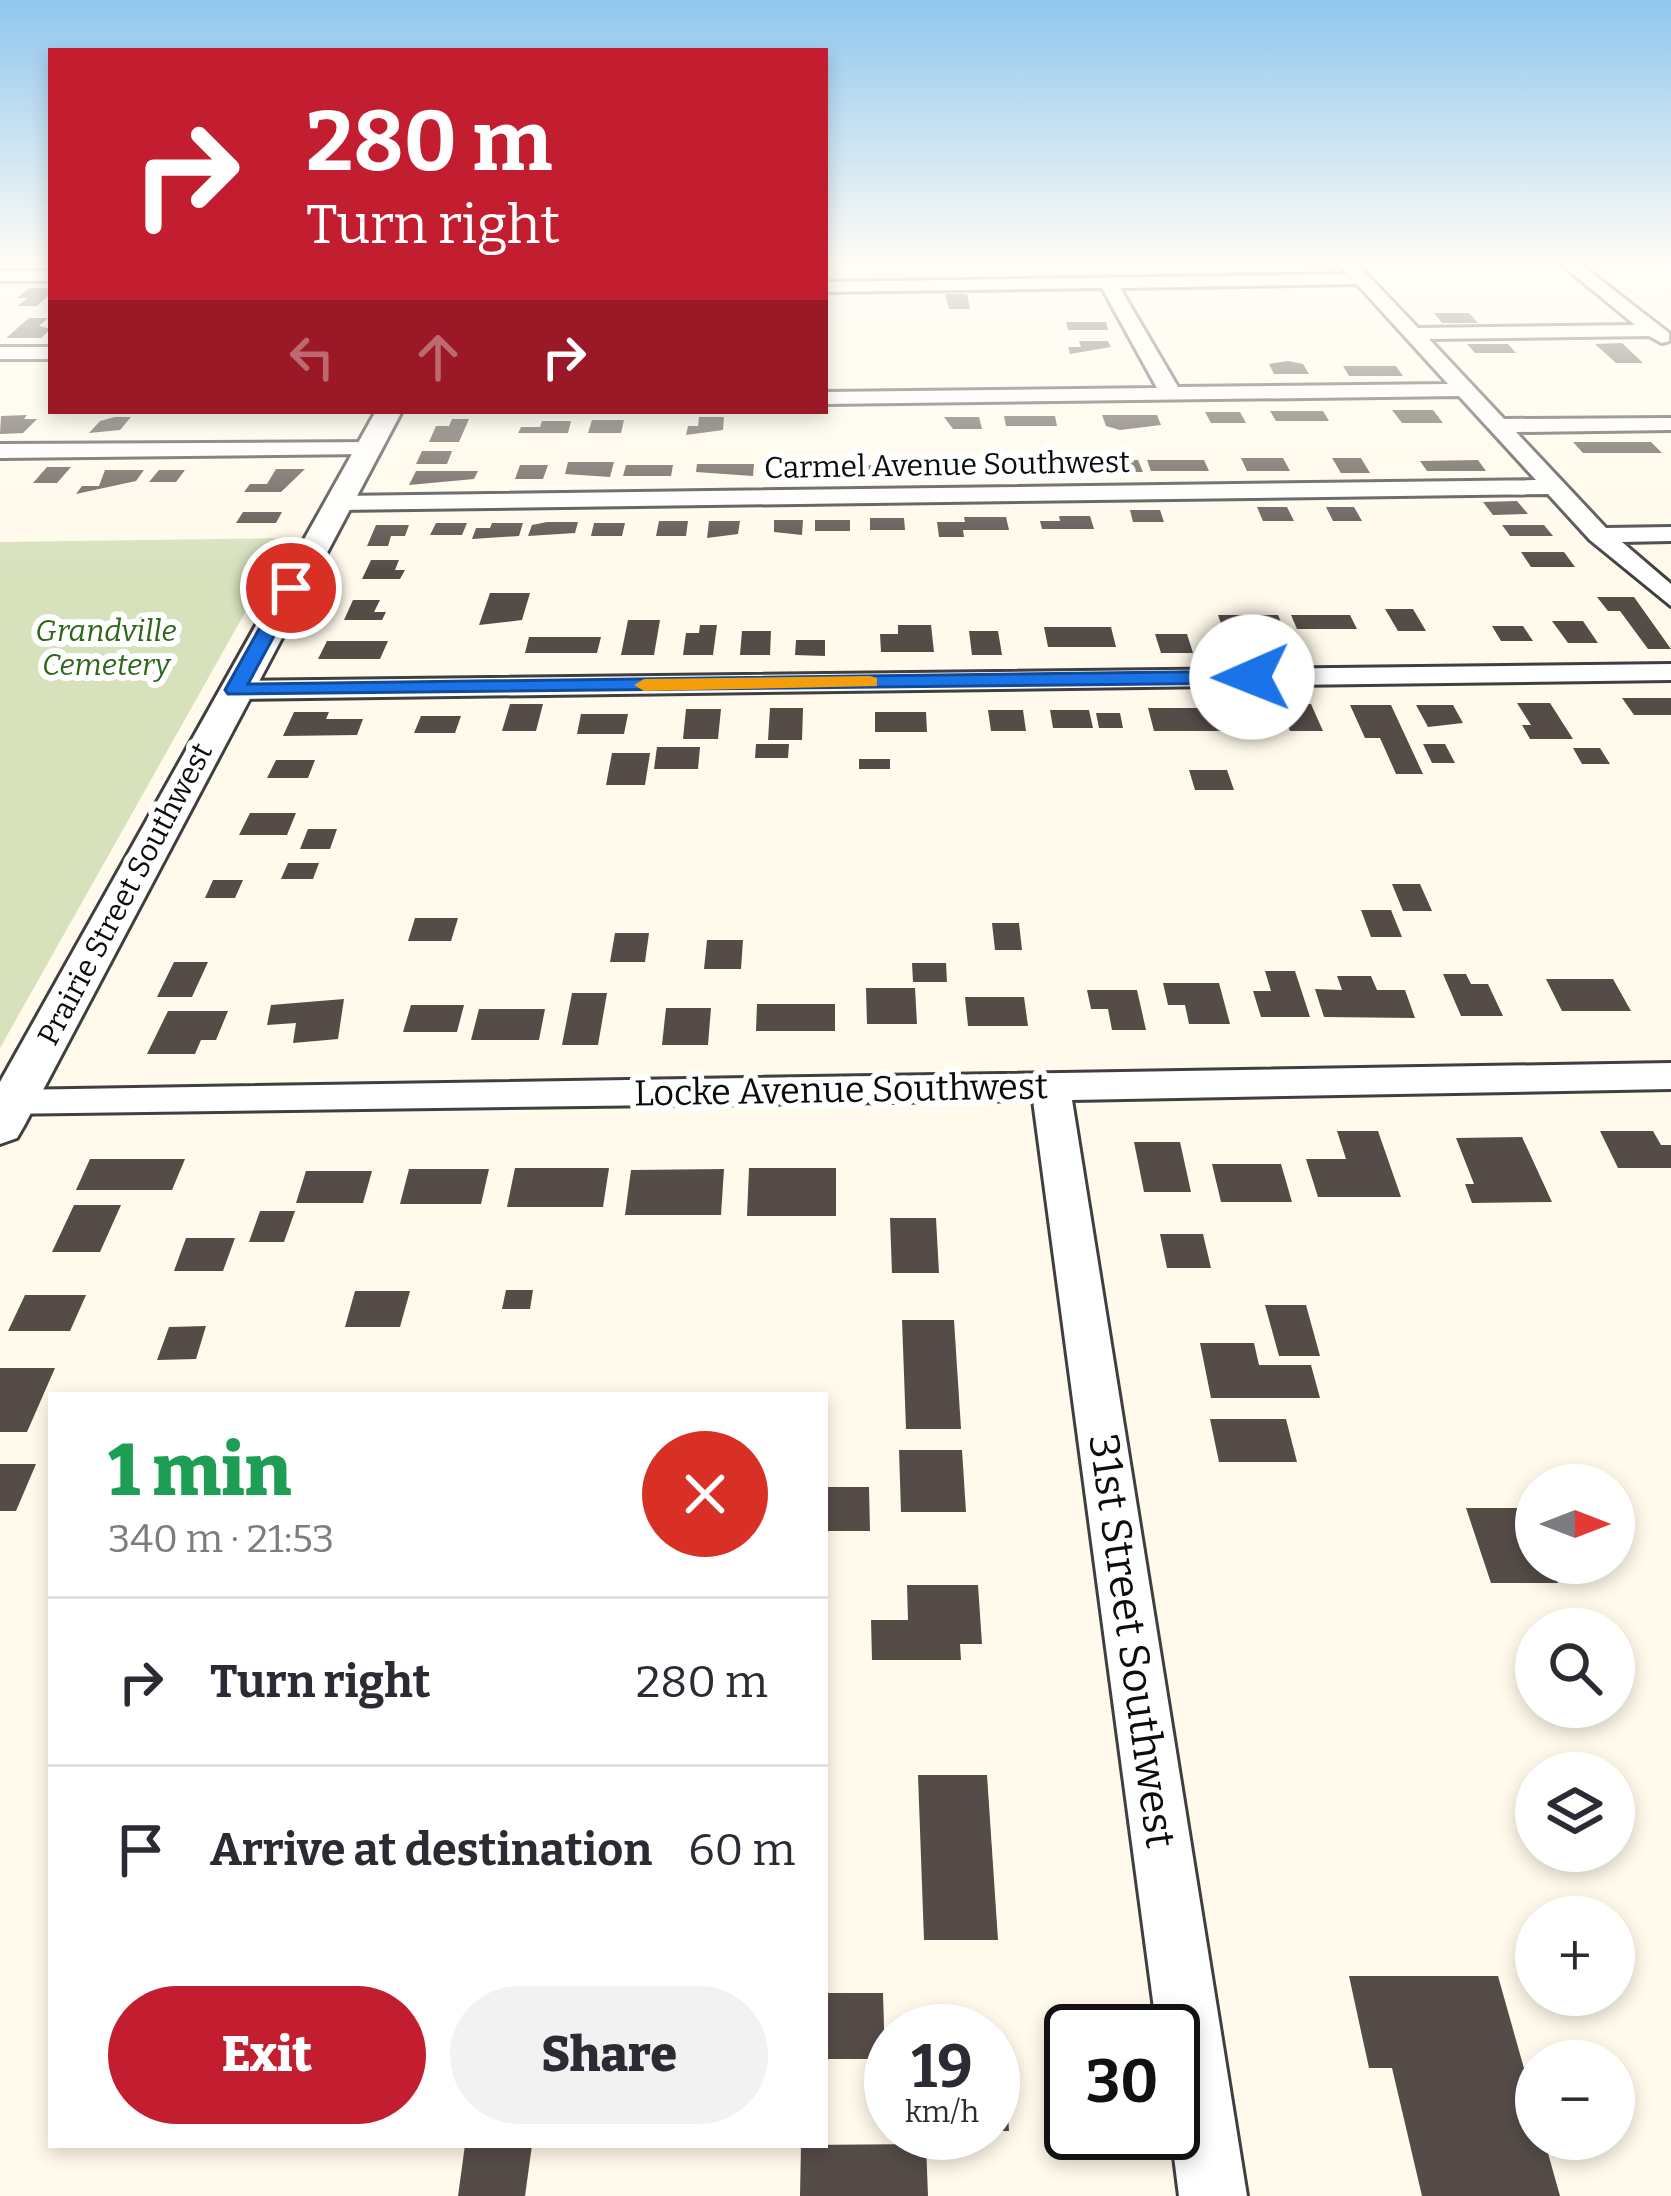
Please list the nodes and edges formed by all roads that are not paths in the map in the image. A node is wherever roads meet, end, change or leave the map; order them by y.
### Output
1 (1155, 366) edge
2 (1439, 366) edge
3 (1461, 390) junction
4 (1170, 392) junction
5 (828, 398) edge
6 (387, 414) edge
7 (1671, 424) edge
8 (1497, 426) junction
9 (369, 447) junction
10 (0, 451) edge
11 (1556, 487) junction
12 (338, 503) junction
13 (1671, 534) edge
14 (1599, 535) junction
15 (1671, 598) edge
16 (1671, 672) edge
17 (235, 690) junction
18 (1671, 1076) edge
19 (1051, 1087) junction
20 (6, 1115) edge
21 (1213, 2196) edge

1 - 4 street
2 - 3 street
3 - 4 street
3 - 8 street
4 - 5 street
6 - 9 street, Prairie Street Southwest
7 - 8 street
8 - 11 street
9 - 10 street
9 - 12 street, Prairie Street Southwest
11 - 12 street, Carmel Avenue Southwest
11 - 14 street
12 - 17 street, Prairie Street Southwest
13 - 14 street
14 - 15 street
16 - 17 street
17 - 20 street, Prairie Street Southwest
18 - 19 street, Locke Avenue Southwest
19 - 20 street, Locke Avenue Southwest
19 - 21 street, 31st Street Southwest

